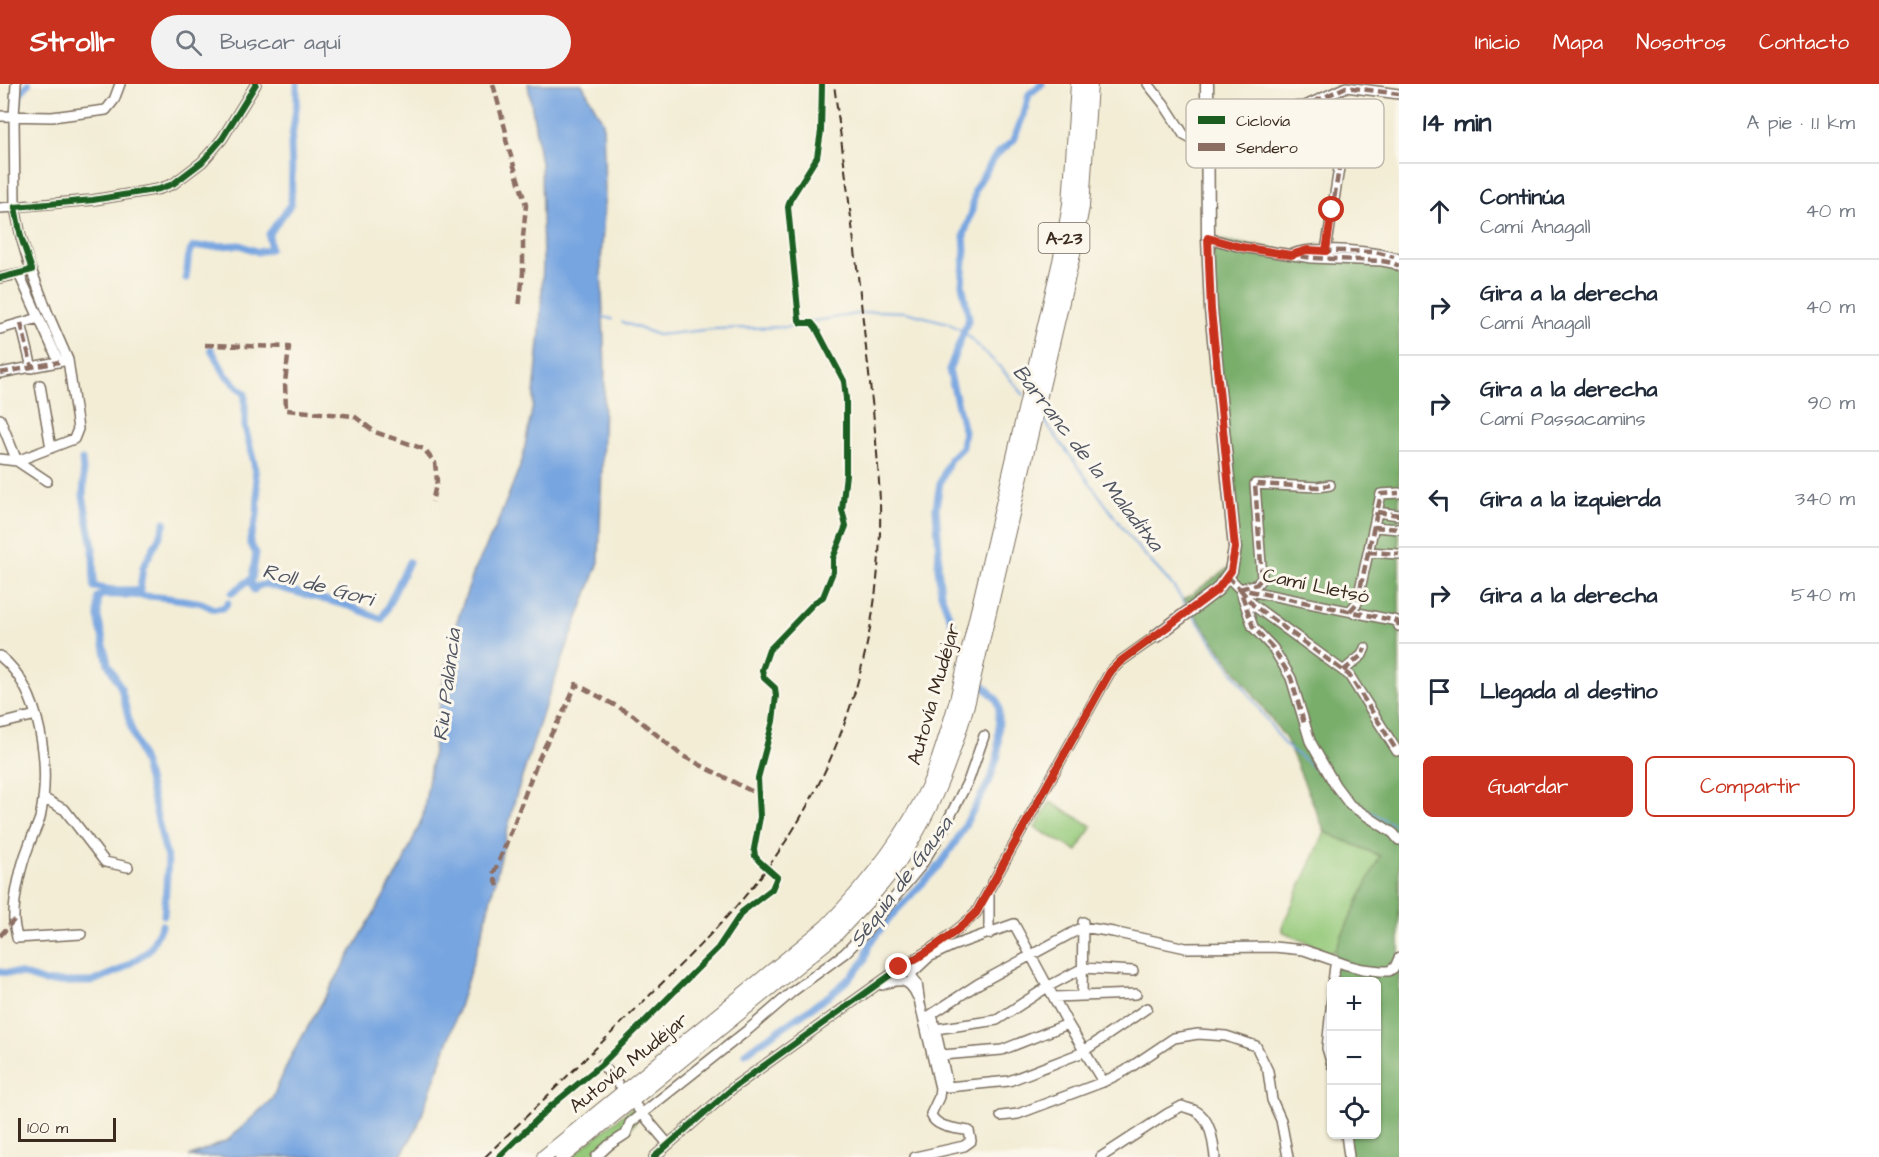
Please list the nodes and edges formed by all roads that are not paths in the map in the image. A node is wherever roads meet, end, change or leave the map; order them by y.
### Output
1 (16, 84) edge
2 (120, 84) edge
3 (256, 84) edge
4 (1078, 84) edge
5 (1090, 84) edge
6 (1148, 84) edge
7 (1399, 94) edge
8 (1320, 99) edge
9 (0, 116) edge
10 (14, 116) junction
11 (1186, 136) edge
12 (1207, 168) edge
13 (1340, 168) dead end
14 (15, 207) junction
15 (0, 208) edge
16 (1208, 238) junction
17 (1326, 251) junction
18 (1291, 255) junction
19 (1399, 259) edge
20 (1399, 266) edge
21 (32, 270) junction
22 (19, 274) junction
23 (0, 278) edge
24 (39, 318) junction
25 (21, 323) junction
26 (0, 326) edge
27 (63, 361) junction
28 (32, 368) junction
29 (0, 373) edge
30 (40, 385) dead end
31 (1036, 392) junction
32 (0, 419) edge
33 (51, 448) junction
34 (0, 459) edge
35 (17, 460) junction
36 (47, 481) dead end
37 (1330, 486) dead end
38 (1399, 493) edge
39 (1377, 512) junction
40 (1399, 514) edge
41 (1374, 527) junction
42 (1399, 529) edge
43 (1368, 552) junction
44 (1399, 554) edge
45 (1227, 576) junction
46 (1240, 589) junction
47 (1350, 611) junction
48 (1399, 626) edge
49 (1156, 636) joint
50 (1365, 648) dead end
51 (0, 656) edge
52 (1343, 671) junction
53 (36, 715) junction
54 (0, 724) edge
55 (984, 736) dead end
56 (1398, 752) edge
57 (43, 798) junction
58 (1399, 840) edge
59 (128, 867) dead end
60 (989, 889) junction
61 (1083, 924) junction
62 (81, 934) dead end
63 (989, 934) junction
64 (1031, 954) junction
65 (1399, 958) edge
66 (1337, 962) junction
67 (1083, 968) junction
68 (1133, 971) dead end
69 (906, 974) junction
70 (1334, 977) edge
71 (1049, 986) junction
72 (1136, 994) dead end
73 (1082, 995) junction
74 (1054, 997) junction
75 (1147, 1008) dead end
76 (932, 1014) junction
77 (925, 1022) junction
78 (1068, 1024) junction
79 (936, 1029) junction
80 (1084, 1051) junction
81 (942, 1055) junction
82 (602, 1064) dead end
83 (1103, 1082) junction
84 (618, 1084) dead end
85 (635, 1105) dead end
86 (642, 1113) junction
87 (1001, 1116) dead end
88 (1347, 1139) edge
89 (668, 1144) junction
90 (657, 1156) edge
91 (544, 1157) edge
92 (562, 1157) edge
93 (596, 1157) edge
94 (915, 1157) edge
95 (1101, 1157) edge
96 (1215, 1157) edge
97 (1288, 1157) edge
98 (1349, 1157) edge

1 - 10 street
2 - 10 street
3 - 14 street
4 - 31 highway, Autovía Mudéjar / A-23
5 - 31 highway, Autovía Mudéjar / A-23
6 - 11 street
7 - 8 street
9 - 10 street
10 - 14 street
12 - 16 main road
13 - 17 street
14 - 15 street
14 - 21 street
16 - 18 street
16 - 45 main road
17 - 18 street
17 - 19 street
18 - 20 street
21 - 22 street
21 - 27 street
22 - 23 street
22 - 24 street
24 - 25 street
24 - 27 street
25 - 26 street
25 - 28 street
27 - 28 street
27 - 33 street
28 - 29 street
30 - 33 street
31 - 91 highway, Autovía Mudéjar / A-23
31 - 92 highway, Autovía Mudéjar / A-23
32 - 35 street
33 - 35 street
34 - 35 street
35 - 36 street
37 - 46 street
38 - 39 street
39 - 40 street
39 - 41 street
41 - 42 street
41 - 43 street
43 - 44 street
43 - 47 street
45 - 46 street, Camí Lletsó
45 - 49 main road
46 - 47 street, Camí Lletsó
46 - 52 street
46 - 58 street
47 - 48 street, Camí Lletsó
49 - 60 street
50 - 52 street
51 - 53 street
52 - 56 street
53 - 54 street
53 - 57 street
55 - 86 street
57 - 59 street
57 - 62 street
60 - 63 street
60 - 69 street
61 - 64 street
61 - 66 street
61 - 67 street
63 - 64 street
63 - 69 street
64 - 71 street
64 - 76 street
65 - 66 street
66 - 70 street
67 - 68 street
67 - 71 street
67 - 73 street
69 - 77 street
69 - 89 street
71 - 74 street
71 - 79 street
72 - 73 street
73 - 74 street
74 - 78 street
75 - 80 street
76 - 77 street
76 - 79 street
77 - 94 street
78 - 80 street
78 - 81 street
79 - 81 street
80 - 81 street
80 - 83 street
82 - 84 street
83 - 87 street
83 - 97 street
85 - 86 street
86 - 89 street
86 - 93 street
88 - 98 street
89 - 90 street
95 - 96 street

